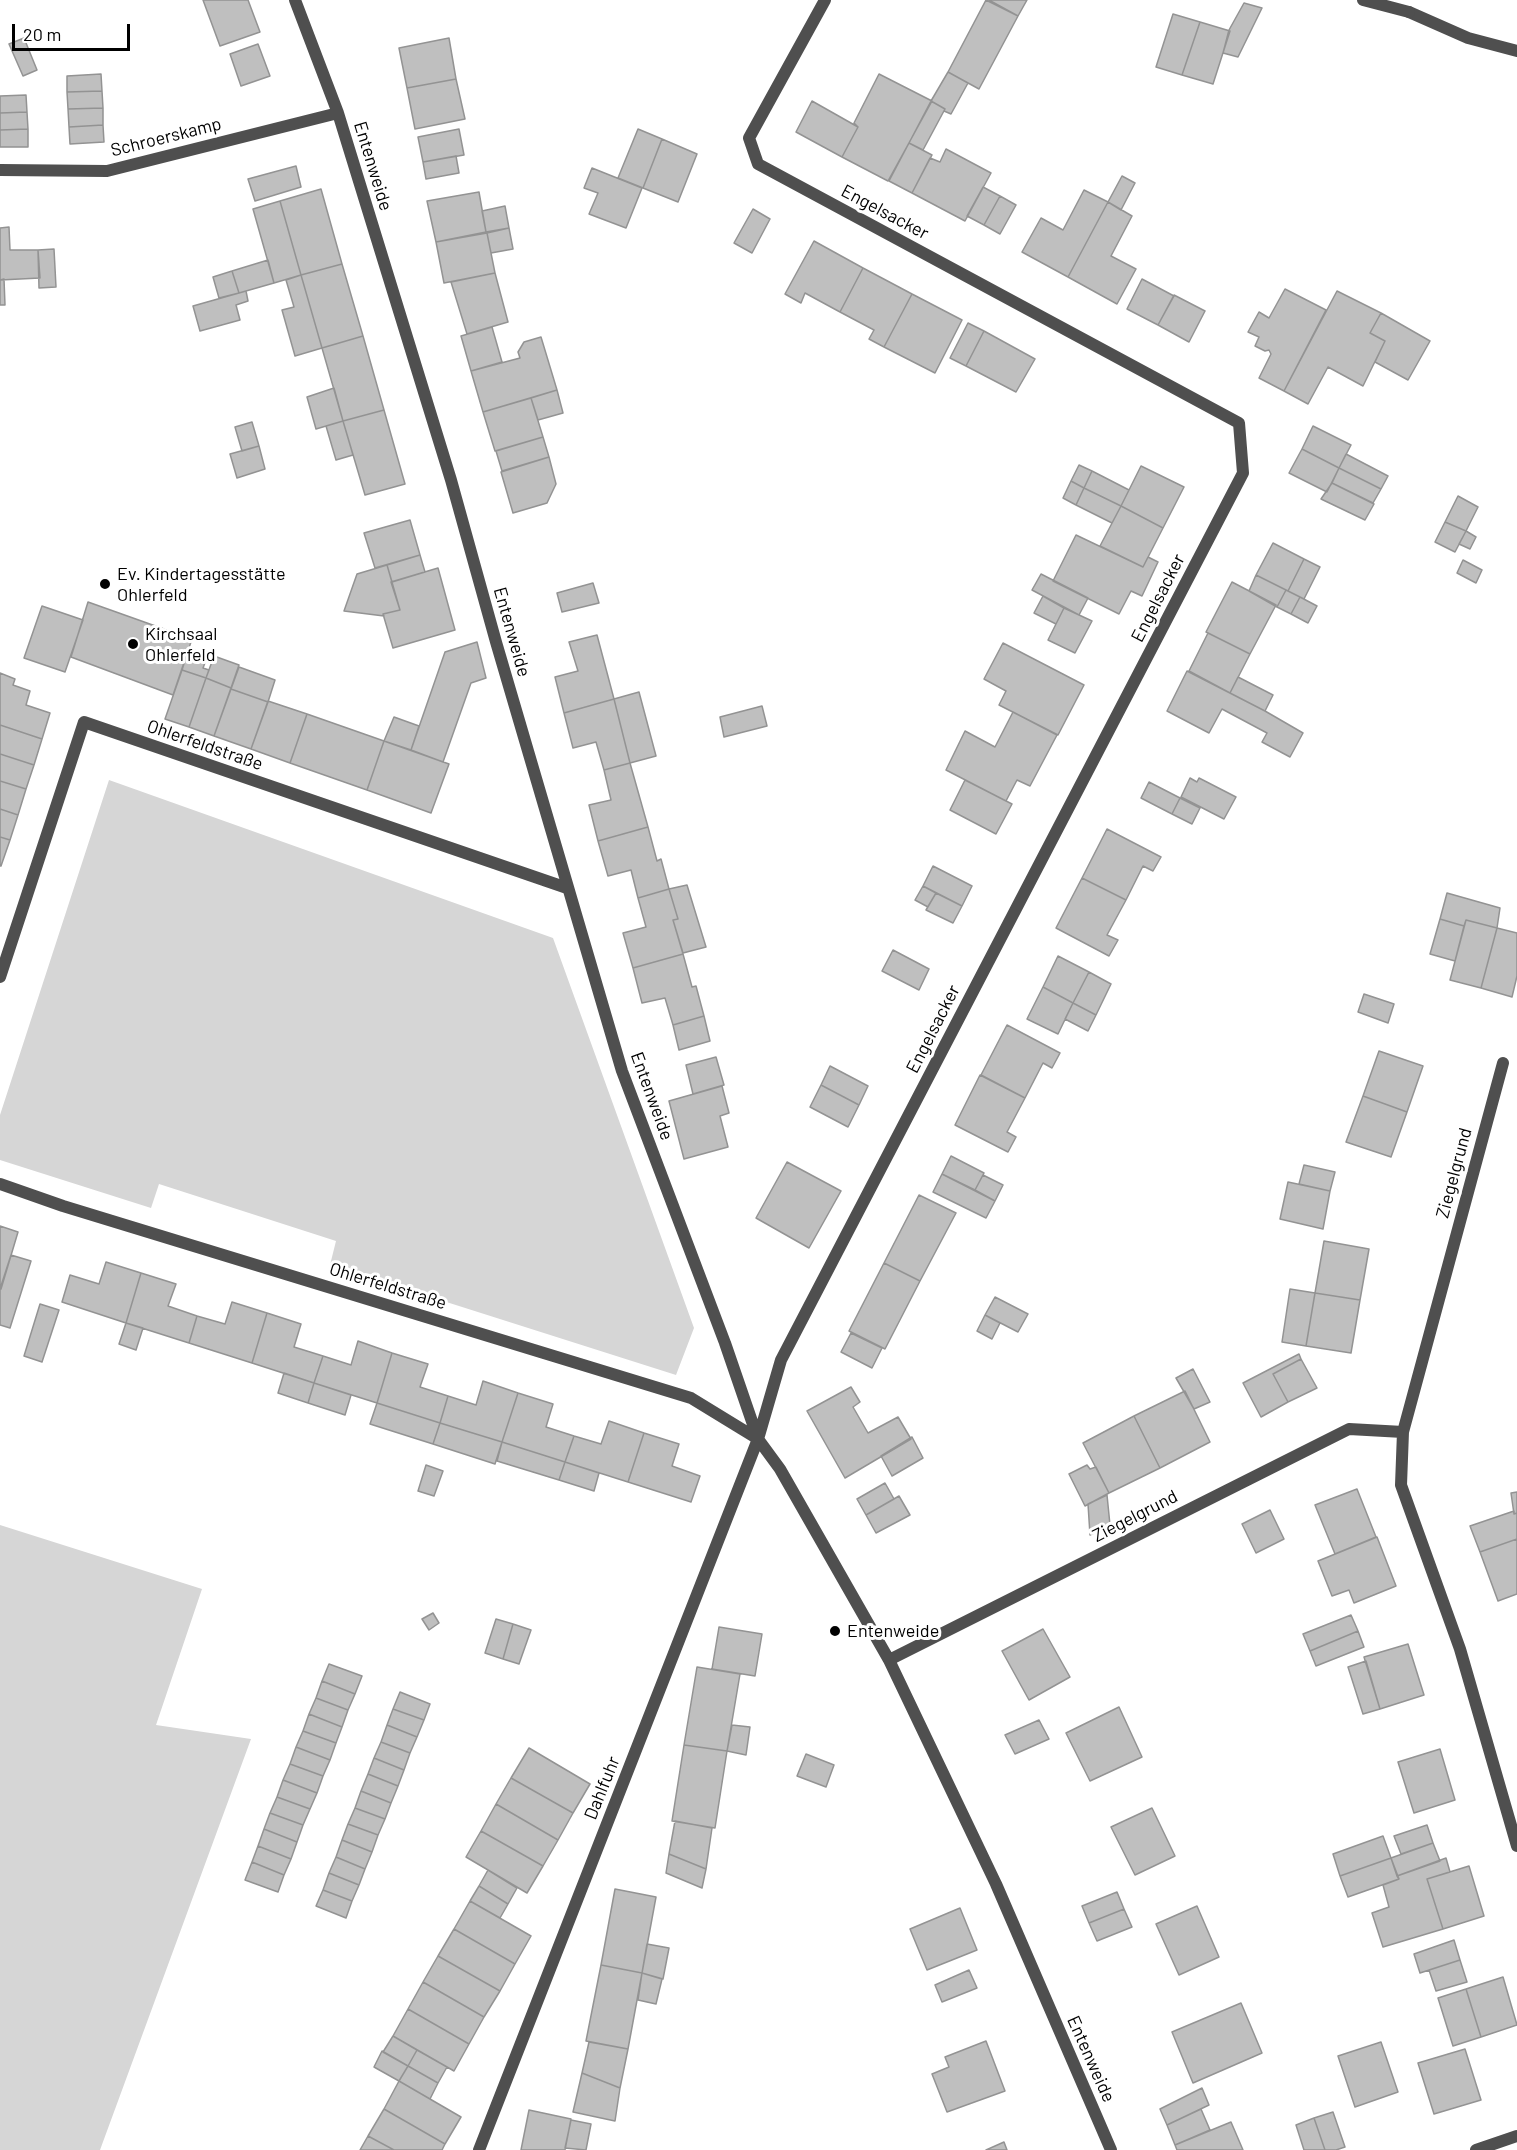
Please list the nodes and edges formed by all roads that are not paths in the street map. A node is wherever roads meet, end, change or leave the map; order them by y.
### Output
1 (295, 0) edge
2 (825, 0) edge
3 (1363, 0) edge
4 (1517, 51) edge
5 (338, 113) junction
6 (0, 170) edge
7 (567, 888) junction
8 (0, 977) edge
9 (1503, 1063) dead end
10 (0, 1184) edge
11 (1403, 1432) junction
12 (758, 1439) junction
13 (889, 1660) junction
14 (1517, 1846) edge
15 (1517, 2136) edge
16 (479, 2150) edge
17 (1112, 2150) edge
18 (1476, 2150) edge

1 - 5 street, Entenweide
2 - 12 street, Engelsacker
3 - 4 street
5 - 6 street, Schroerskamp
5 - 7 street, Entenweide
7 - 8 street, Ohlerfeldstraße
7 - 12 street, Entenweide
9 - 11 street, Ziegelgrund
10 - 12 street, Ohlerfeldstraße
11 - 13 street, Ziegelgrund
11 - 14 street, Ziegelgrund
12 - 13 street, Entenweide
12 - 16 street, Dahlfuhr
13 - 17 street, Entenweide
15 - 18 street

